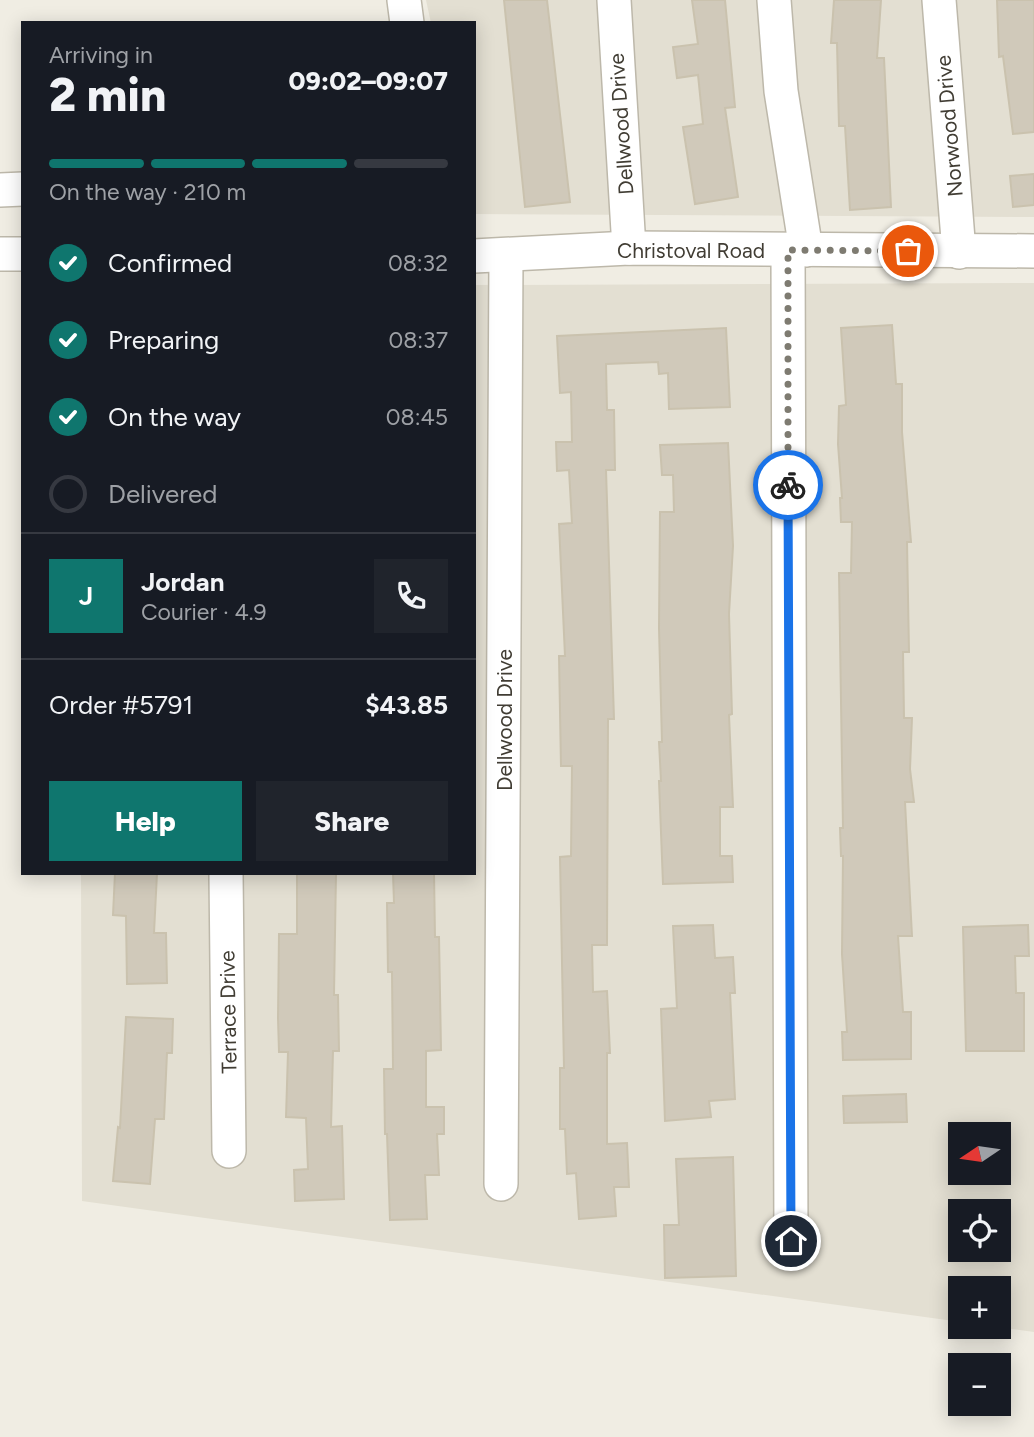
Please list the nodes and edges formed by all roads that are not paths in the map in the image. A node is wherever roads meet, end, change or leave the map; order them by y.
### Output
1 (404, 0) edge
2 (614, 0) edge
3 (774, 0) edge
4 (939, 0) edge
5 (407, 21) edge
6 (21, 189) edge
7 (0, 190) edge
8 (629, 248) junction
9 (797, 250) junction
10 (1034, 251) edge
11 (959, 252) junction
12 (0, 254) edge
13 (21, 254) edge
14 (490, 256) edge
15 (226, 875) edge
16 (229, 1151) dead end
17 (501, 1184) dead end
18 (791, 1241) dead end

1 - 5 street
2 - 8 street, Dellwood Drive
3 - 9 street
4 - 11 street, Norwood Drive
6 - 7 street
8 - 9 street, Christoval Road
8 - 14 street, Christoval Road
9 - 11 street, Christoval Road
9 - 18 street
10 - 11 street, Christoval Road
12 - 13 street
14 - 17 street, Dellwood Drive
15 - 16 street, Terrace Drive

